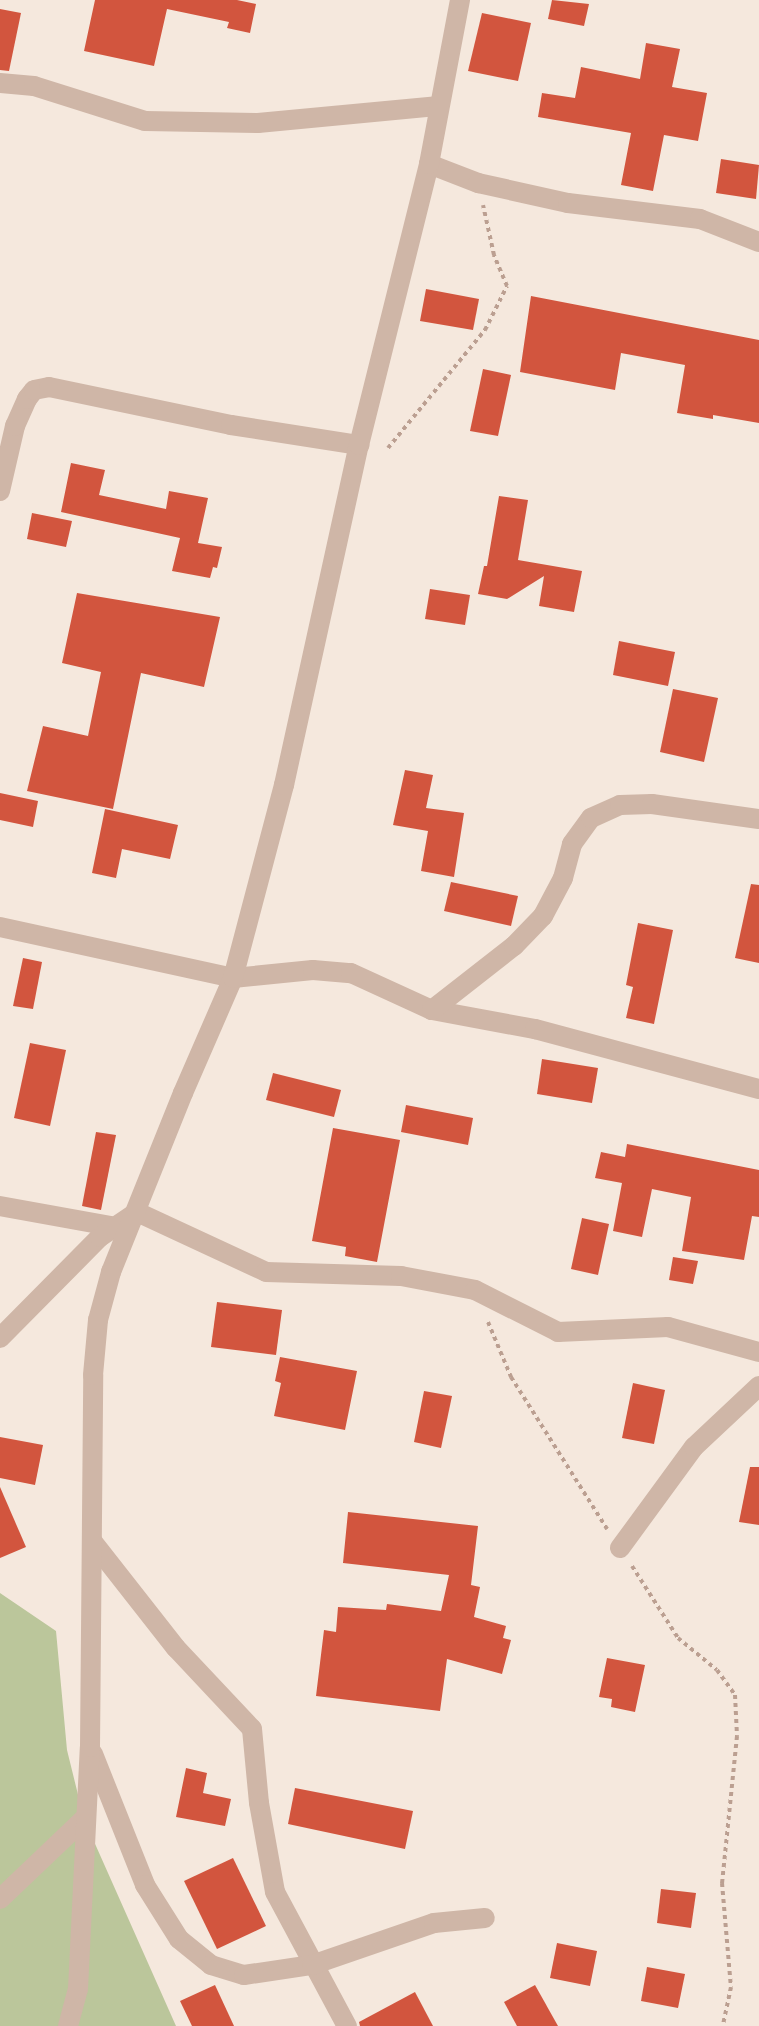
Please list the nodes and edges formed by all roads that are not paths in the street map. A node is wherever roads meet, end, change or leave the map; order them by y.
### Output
1 (460, 0) edge
2 (0, 83) edge
3 (439, 106) junction
4 (429, 164) junction
5 (759, 242) edge
6 (359, 445) junction
7 (0, 491) edge
8 (759, 819) edge
9 (0, 927) edge
10 (233, 978) junction
11 (432, 1010) junction
12 (759, 1089) edge
13 (0, 1206) edge
14 (137, 1212) junction
15 (115, 1227) junction
16 (0, 1338) edge
17 (759, 1352) edge
18 (759, 1386) edge
19 (92, 1541) junction
20 (620, 1548) road end
21 (90, 1747) junction
22 (84, 1819) junction
23 (0, 1899) edge
24 (485, 1918) dead end
25 (312, 1965) junction
26 (68, 2026) edge
27 (347, 2026) edge

1 - 3 street
2 - 3 street
3 - 4 street
4 - 5 street
4 - 6 street
6 - 7 street
6 - 10 street
8 - 11 street
9 - 10 street
10 - 11 street
10 - 14 street
11 - 12 street
13 - 15 street
14 - 15 street
14 - 17 street
14 - 19 street
15 - 16 street
18 - 20 street
19 - 21 street
19 - 25 street
21 - 22 street
21 - 25 street
22 - 23 street
22 - 26 street
24 - 25 street
25 - 27 street

